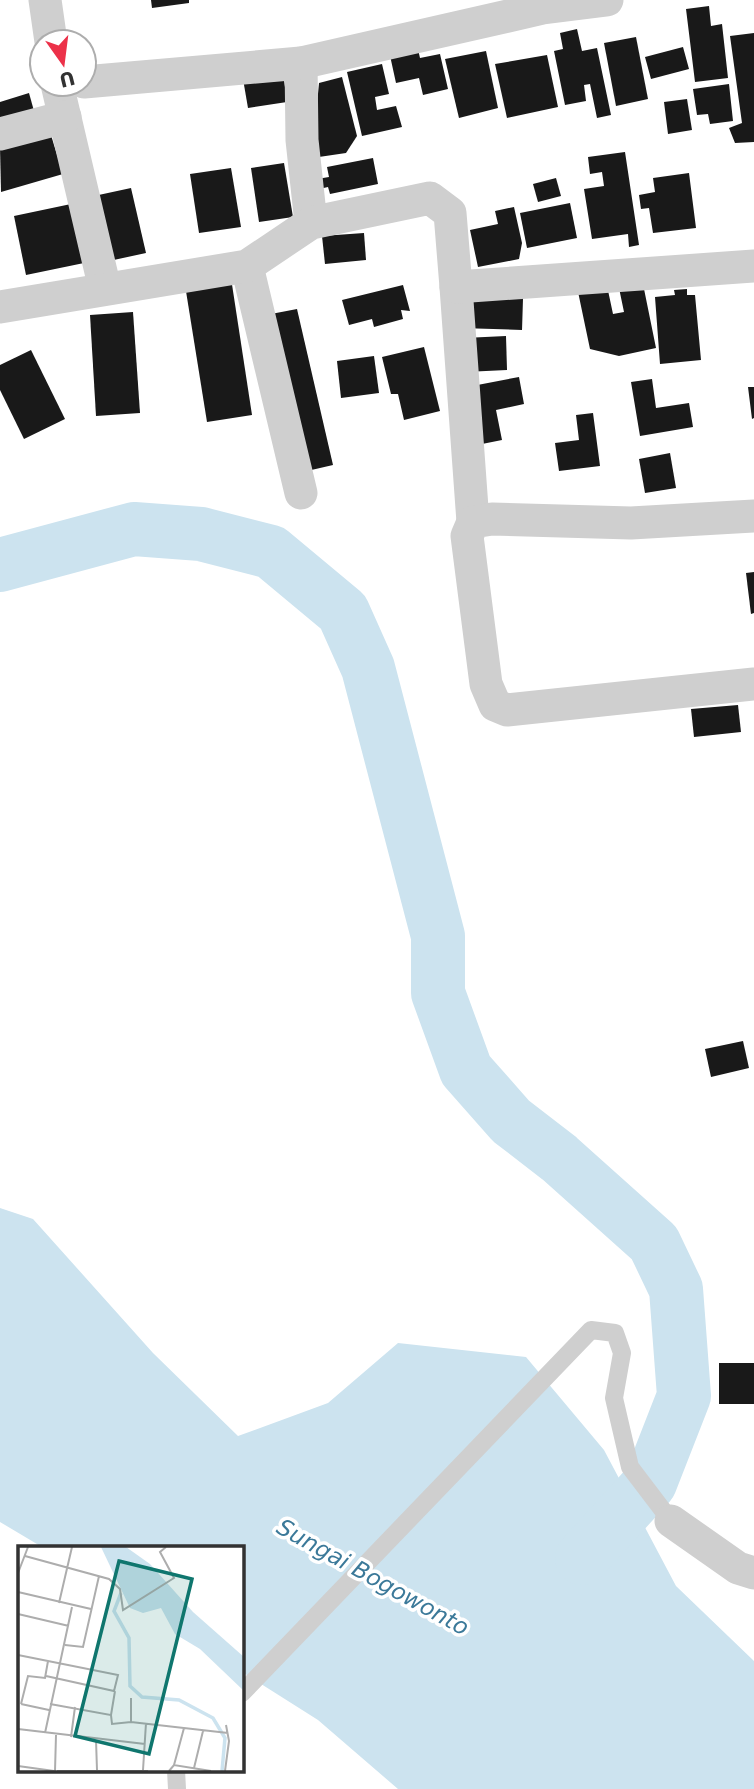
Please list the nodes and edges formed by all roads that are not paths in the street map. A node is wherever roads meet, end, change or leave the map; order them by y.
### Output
1 (45, 0) edge
2 (607, 0) edge
3 (541, 4) edge
4 (49, 28) edge
5 (301, 63) junction
6 (98, 81) edge
7 (62, 98) edge
8 (65, 117) junction
9 (0, 134) edge
10 (311, 223) junction
11 (247, 266) junction
12 (754, 266) edge
13 (456, 287) junction
14 (105, 289) junction
15 (0, 307) edge
16 (301, 493) dead end
17 (754, 516) edge
18 (473, 522) junction
19 (754, 684) edge
20 (671, 1521) joint
21 (754, 1573) edge
22 (243, 1691) edge

1 - 4 street
2 - 3 street
3 - 5 street
5 - 6 street
5 - 10 street
7 - 8 street
8 - 9 street
8 - 14 street
10 - 11 street
10 - 13 street
11 - 14 street
11 - 16 street
12 - 13 street
13 - 18 street
14 - 15 street
17 - 18 street
18 - 19 street
20 - 21 street
20 - 22 lane

